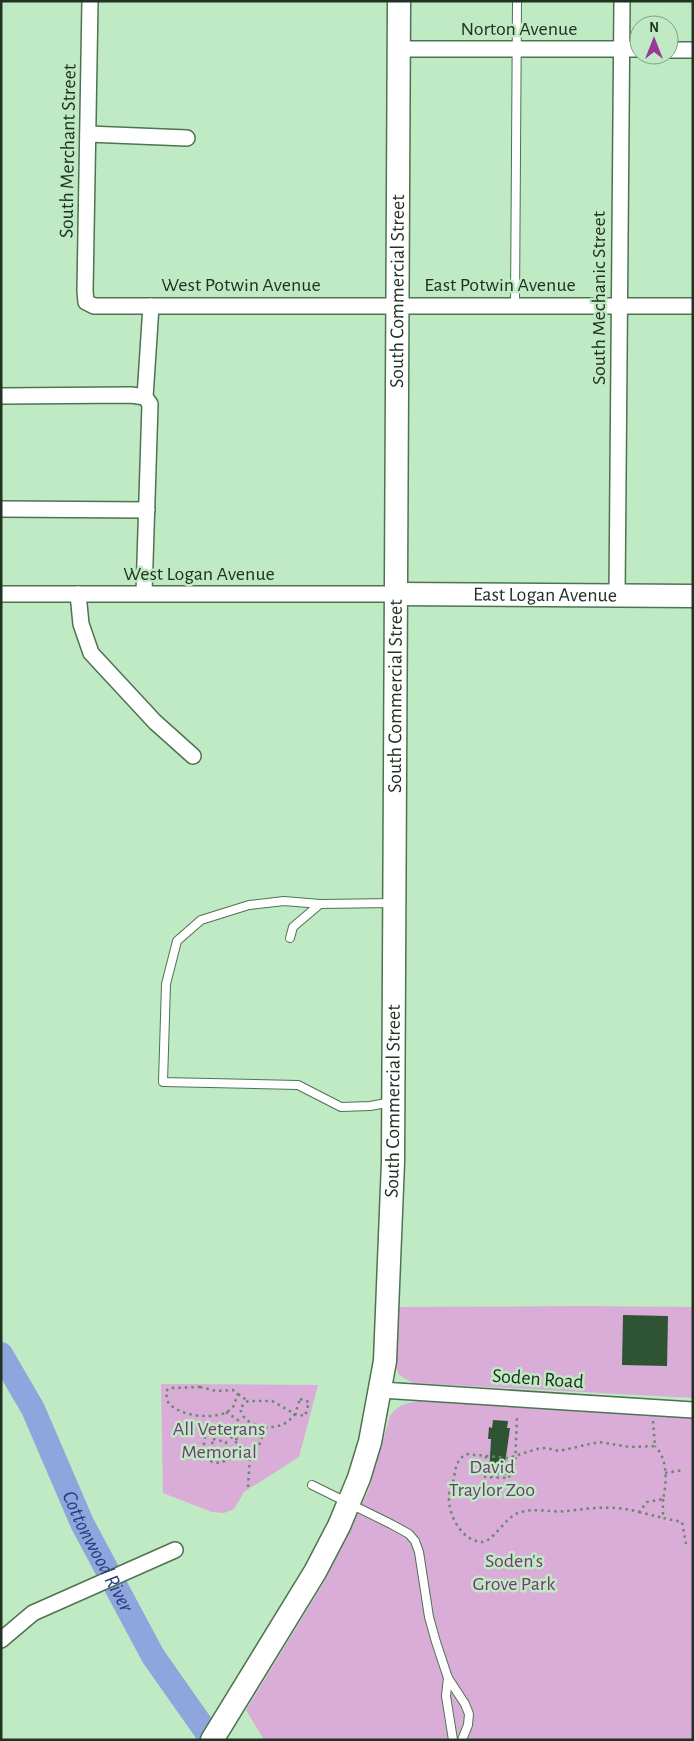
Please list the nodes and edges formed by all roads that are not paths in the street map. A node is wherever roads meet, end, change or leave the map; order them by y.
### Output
1 (90, 1) edge
2 (399, 1) edge
3 (516, 1) edge
4 (622, 1) edge
5 (399, 49) junction
6 (516, 49) junction
7 (621, 49) junction
8 (629, 49) edge
9 (679, 50) edge
10 (693, 50) edge
11 (88, 134) junction
12 (187, 138) dead end
13 (86, 302) joint
14 (398, 305) junction
15 (515, 305) junction
16 (150, 306) junction
17 (619, 306) junction
18 (693, 306) edge
19 (1, 396) edge
20 (145, 397) junction
21 (1, 510) edge
22 (147, 510) junction
23 (144, 593) junction
24 (1, 594) edge
25 (78, 594) junction
26 (396, 594) junction
27 (617, 596) junction
28 (693, 596) edge
29 (193, 756) dead end
30 (395, 903) junction
31 (320, 904) junction
32 (290, 938) dead end
33 (394, 1102) junction
34 (381, 1390) junction
35 (693, 1410) edge
36 (312, 1485) dead end
37 (349, 1503) junction
38 (175, 1550) dead end
39 (1, 1640) edge
40 (448, 1678) junction
41 (212, 1740) edge
42 (453, 1740) edge
43 (462, 1740) edge

1 - 11 street, South Merchant Street
2 - 5 main road, South Commercial Street
3 - 6 lane
4 - 7 street, South Mechanic Street
5 - 6 street, Norton Avenue
5 - 14 main road, South Commercial Street
6 - 7 street, Norton Avenue
6 - 15 lane
7 - 8 street, Norton Avenue
7 - 17 street, South Mechanic Street
9 - 10 street
11 - 12 street
11 - 13 street, South Merchant Street
13 - 16 street, West Potwin Avenue
14 - 15 street, East Potwin Avenue
14 - 16 street, West Potwin Avenue
14 - 26 main road, South Commercial Street
15 - 17 street, East Potwin Avenue
16 - 20 street
17 - 18 street, East Potwin Avenue
17 - 27 street, South Mechanic Street
19 - 20 street
20 - 22 street
21 - 22 street
22 - 23 street
23 - 25 street, West Logan Avenue
23 - 26 street, West Logan Avenue
24 - 25 street, West Logan Avenue
25 - 29 street
26 - 27 main road, East Logan Avenue
26 - 30 main road, South Commercial Street
27 - 28 main road, East Logan Avenue
30 - 31 lane
30 - 33 main road, South Commercial Street
31 - 32 lane
31 - 33 lane
33 - 34 main road, South Commercial Street
34 - 35 street, Soden Road
34 - 37 main road, South Commercial Street
36 - 37 lane
37 - 40 lane
37 - 41 main road, South Commercial Street
38 - 39 street
40 - 42 lane
40 - 43 lane

